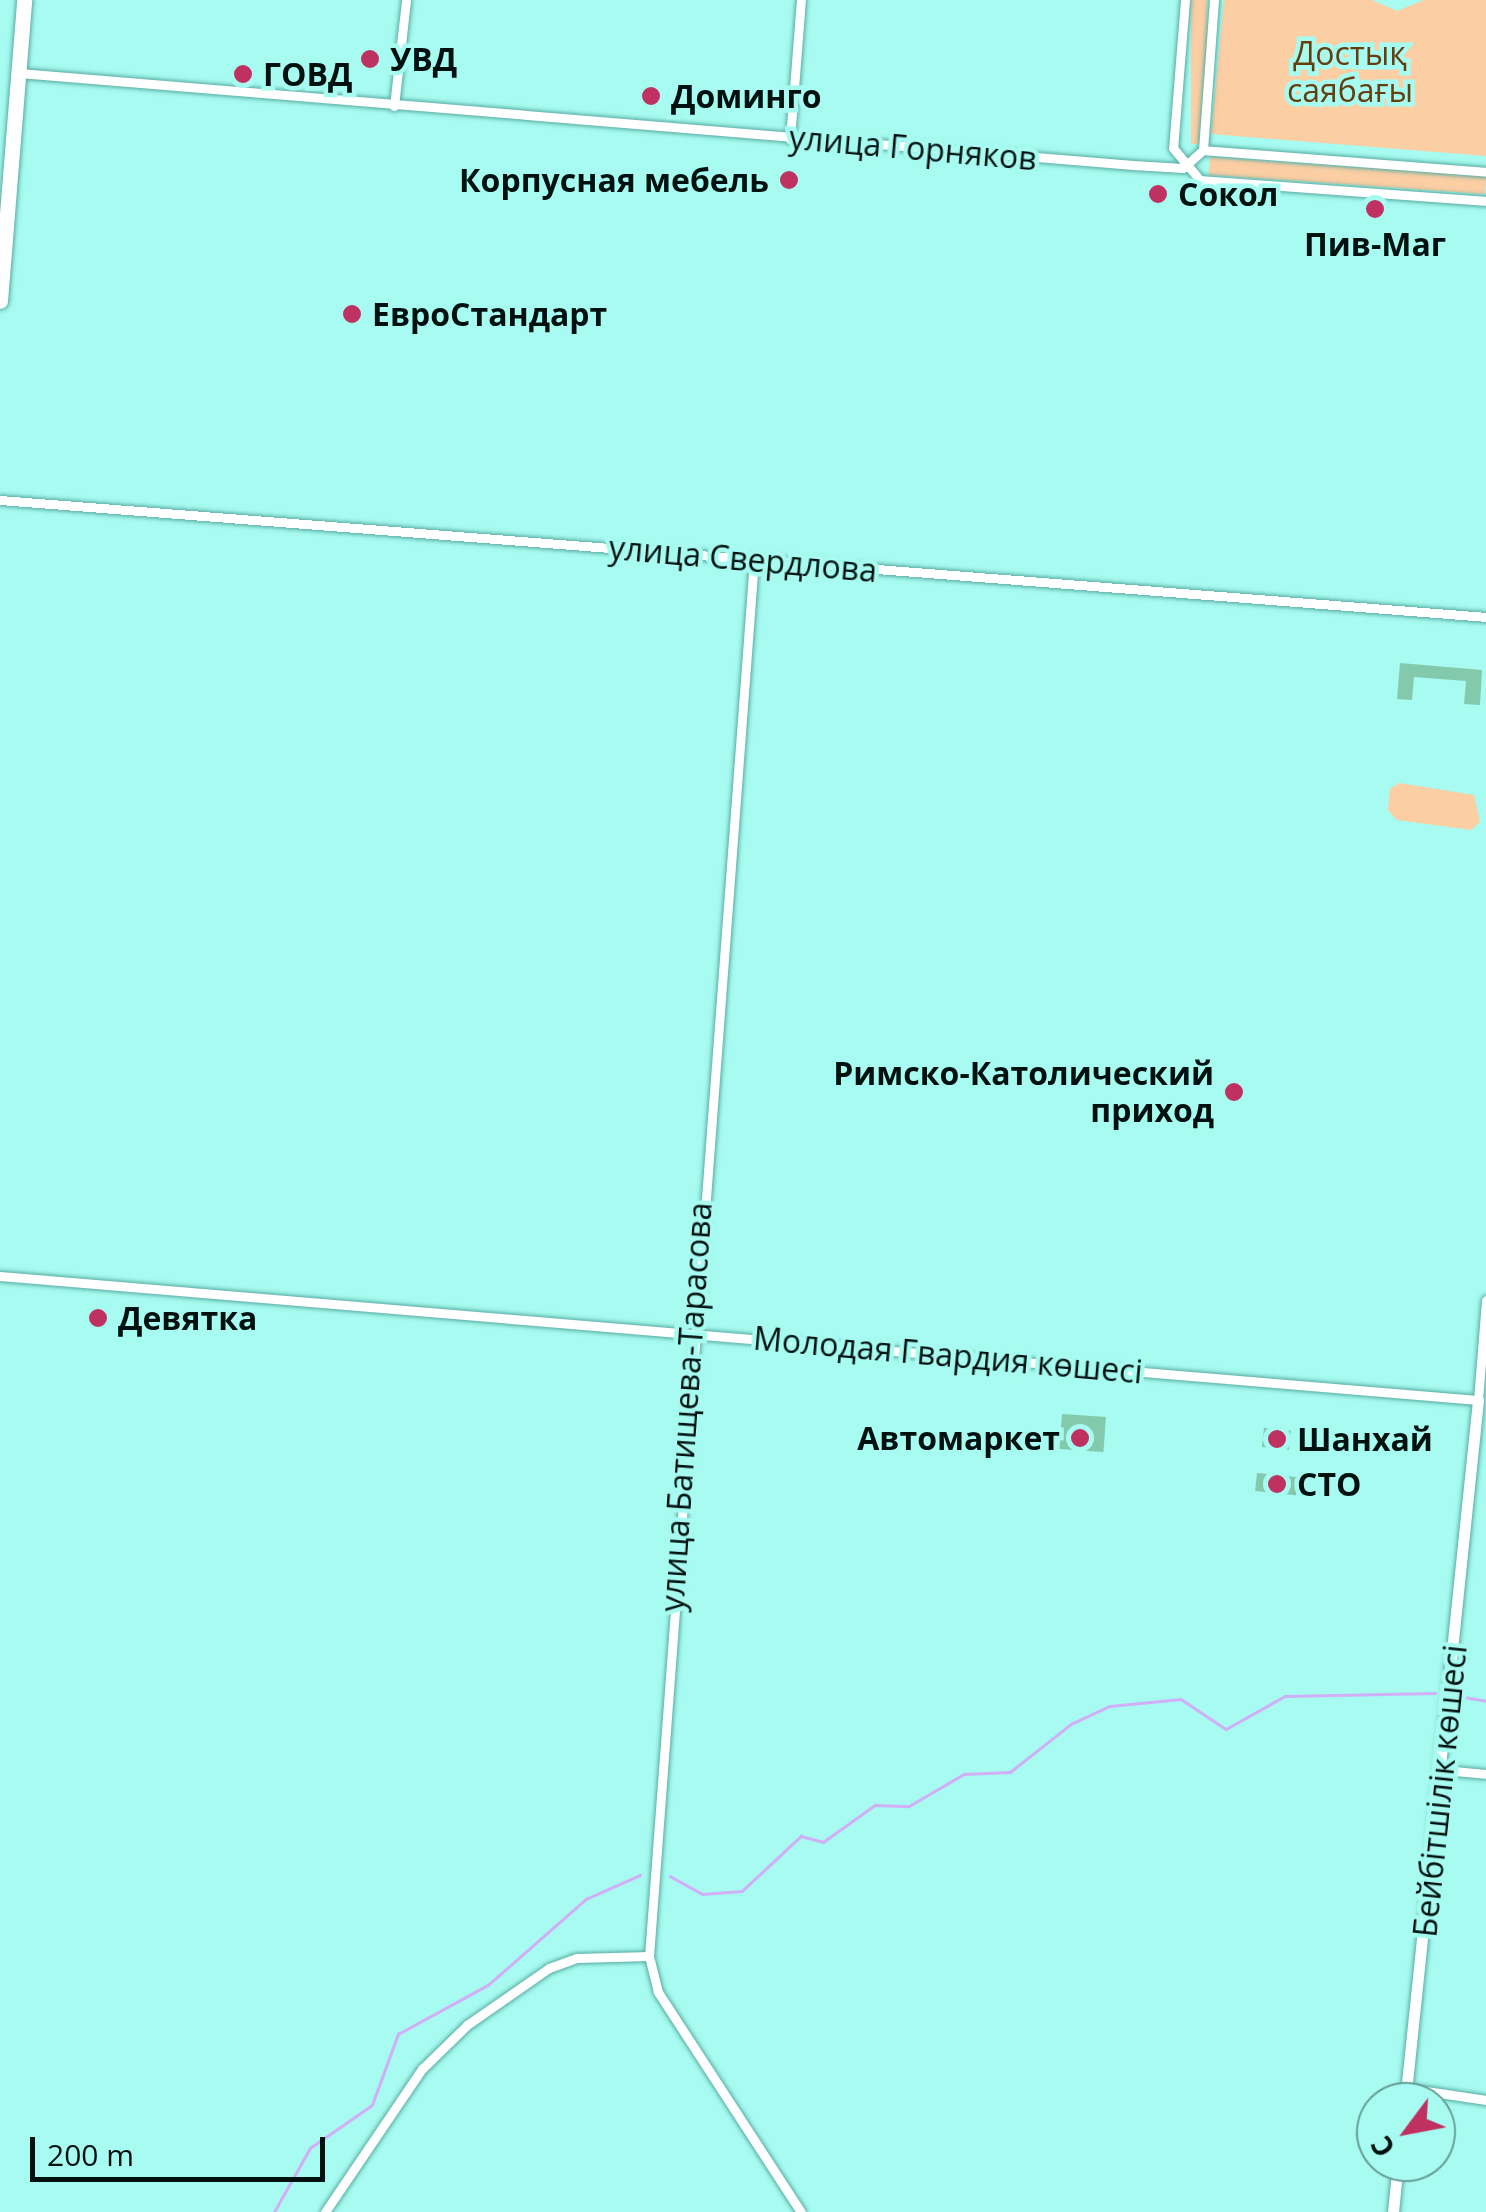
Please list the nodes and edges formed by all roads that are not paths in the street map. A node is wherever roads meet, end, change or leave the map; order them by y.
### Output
1 (24, 0) edge
2 (406, 0) edge
3 (801, 0) edge
4 (1185, 0) edge
5 (1214, 0) edge
6 (19, 73) junction
7 (394, 106) junction
8 (790, 139) junction
9 (1203, 150) junction
10 (1183, 168) junction
11 (1486, 172) edge
12 (1486, 202) edge
13 (0, 301) edge
14 (0, 500) edge
15 (754, 560) junction
16 (1486, 618) edge
17 (0, 1276) edge
18 (1486, 1300) edge
19 (693, 1334) junction
20 (1478, 1400) junction
21 (1443, 1770) junction
22 (1486, 1774) edge
23 (649, 1956) junction
24 (1407, 2082) edge
25 (1456, 2096) edge
26 (1486, 2100) edge
27 (1396, 2182) edge
28 (326, 2212) edge
29 (801, 2212) edge
30 (1393, 2212) edge

1 - 6 highway
2 - 7 street
3 - 8 street
4 - 10 street
5 - 9 street
6 - 7 street, улица Горняков
6 - 13 highway
7 - 8 street, улица Горняков
8 - 10 street, улица Горняков
9 - 10 street
9 - 11 street
10 - 12 street, улица Горняков
14 - 15 street, улица Свердлова
15 - 16 street, улица Свердлова
15 - 19 street, улица Батищева-Тарасова
17 - 19 street, Молодая Гвардия көшесі
18 - 20 street, Бейбітшілік көшесі
19 - 20 street, Молодая Гвардия көшесі
19 - 23 street, улица Батищева-Тарасова
20 - 21 street, Бейбітшілік көшесі
21 - 22 street
21 - 24 street, Бейбітшілік көшесі
23 - 28 street
23 - 29 street, улица Батищева-Тарасова
25 - 26 street
27 - 30 street

